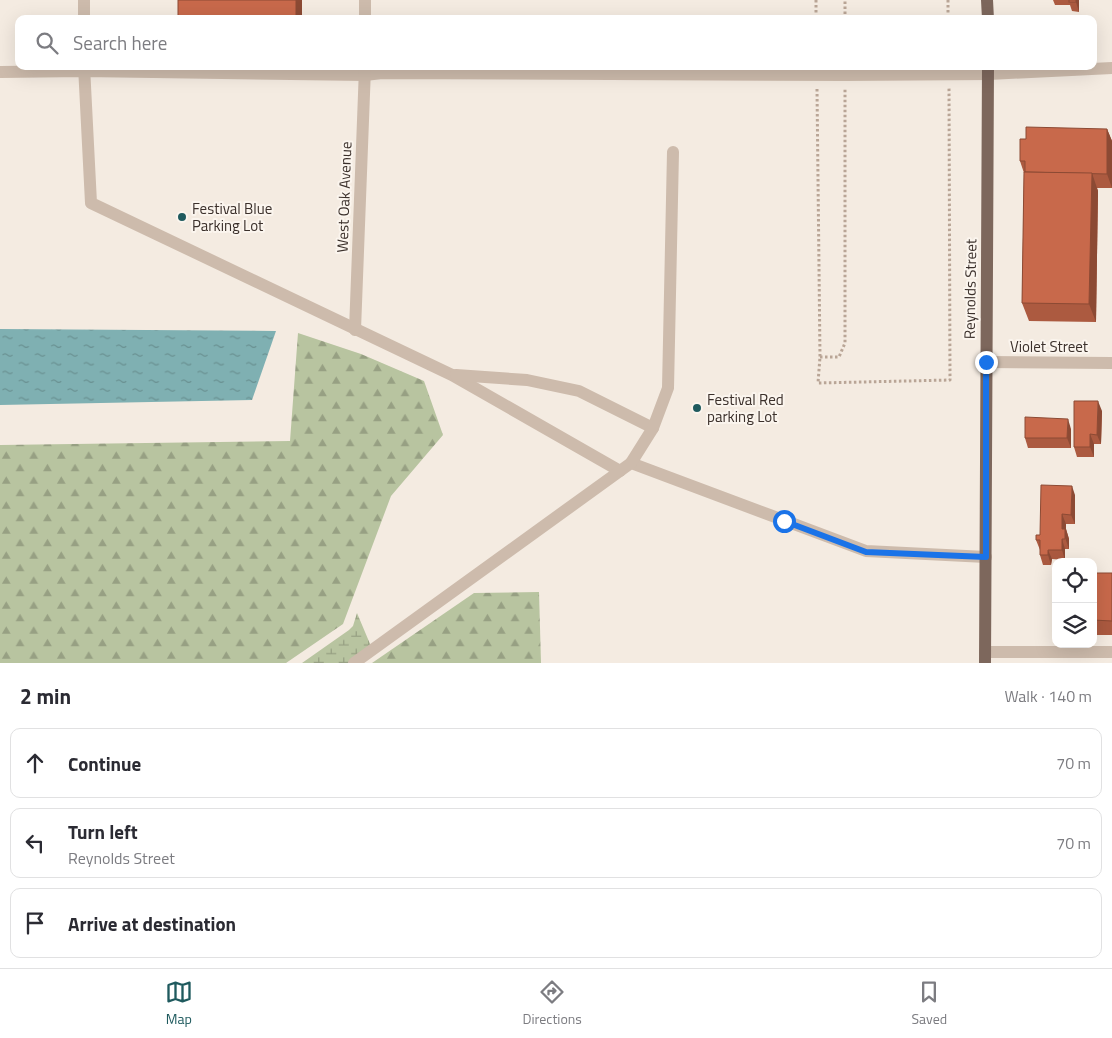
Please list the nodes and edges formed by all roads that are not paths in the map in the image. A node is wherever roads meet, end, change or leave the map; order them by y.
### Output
1 (84, 0) edge
2 (365, 0) edge
3 (987, 0) edge
4 (84, 15) edge
5 (365, 15) edge
6 (988, 15) edge
7 (1097, 68) edge
8 (1112, 68) edge
9 (42, 70) edge
10 (84, 70) edge
11 (365, 70) edge
12 (988, 70) edge
13 (0, 72) edge
14 (672, 152) dead end
15 (355, 330) junction
16 (986, 362) junction
17 (1112, 363) edge
18 (452, 375) junction
19 (653, 428) junction
20 (631, 463) junction
21 (620, 471) junction
22 (986, 557) junction
23 (1107, 656) edge
24 (985, 658) edge
25 (1041, 658) edge
26 (354, 663) edge

1 - 4 street
2 - 5 street
3 - 6 main road
7 - 8 street
9 - 13 street
10 - 15 street
11 - 12 street
11 - 15 street, West Oak Avenue
12 - 16 main road, Reynolds Street
14 - 19 street
15 - 18 street
16 - 17 street, Violet Street
16 - 22 main road, Reynolds Street
18 - 19 street
18 - 21 street
19 - 20 street
20 - 21 street
20 - 22 street
21 - 26 street
22 - 24 main road, Reynolds Street
23 - 25 street
24 - 25 street

